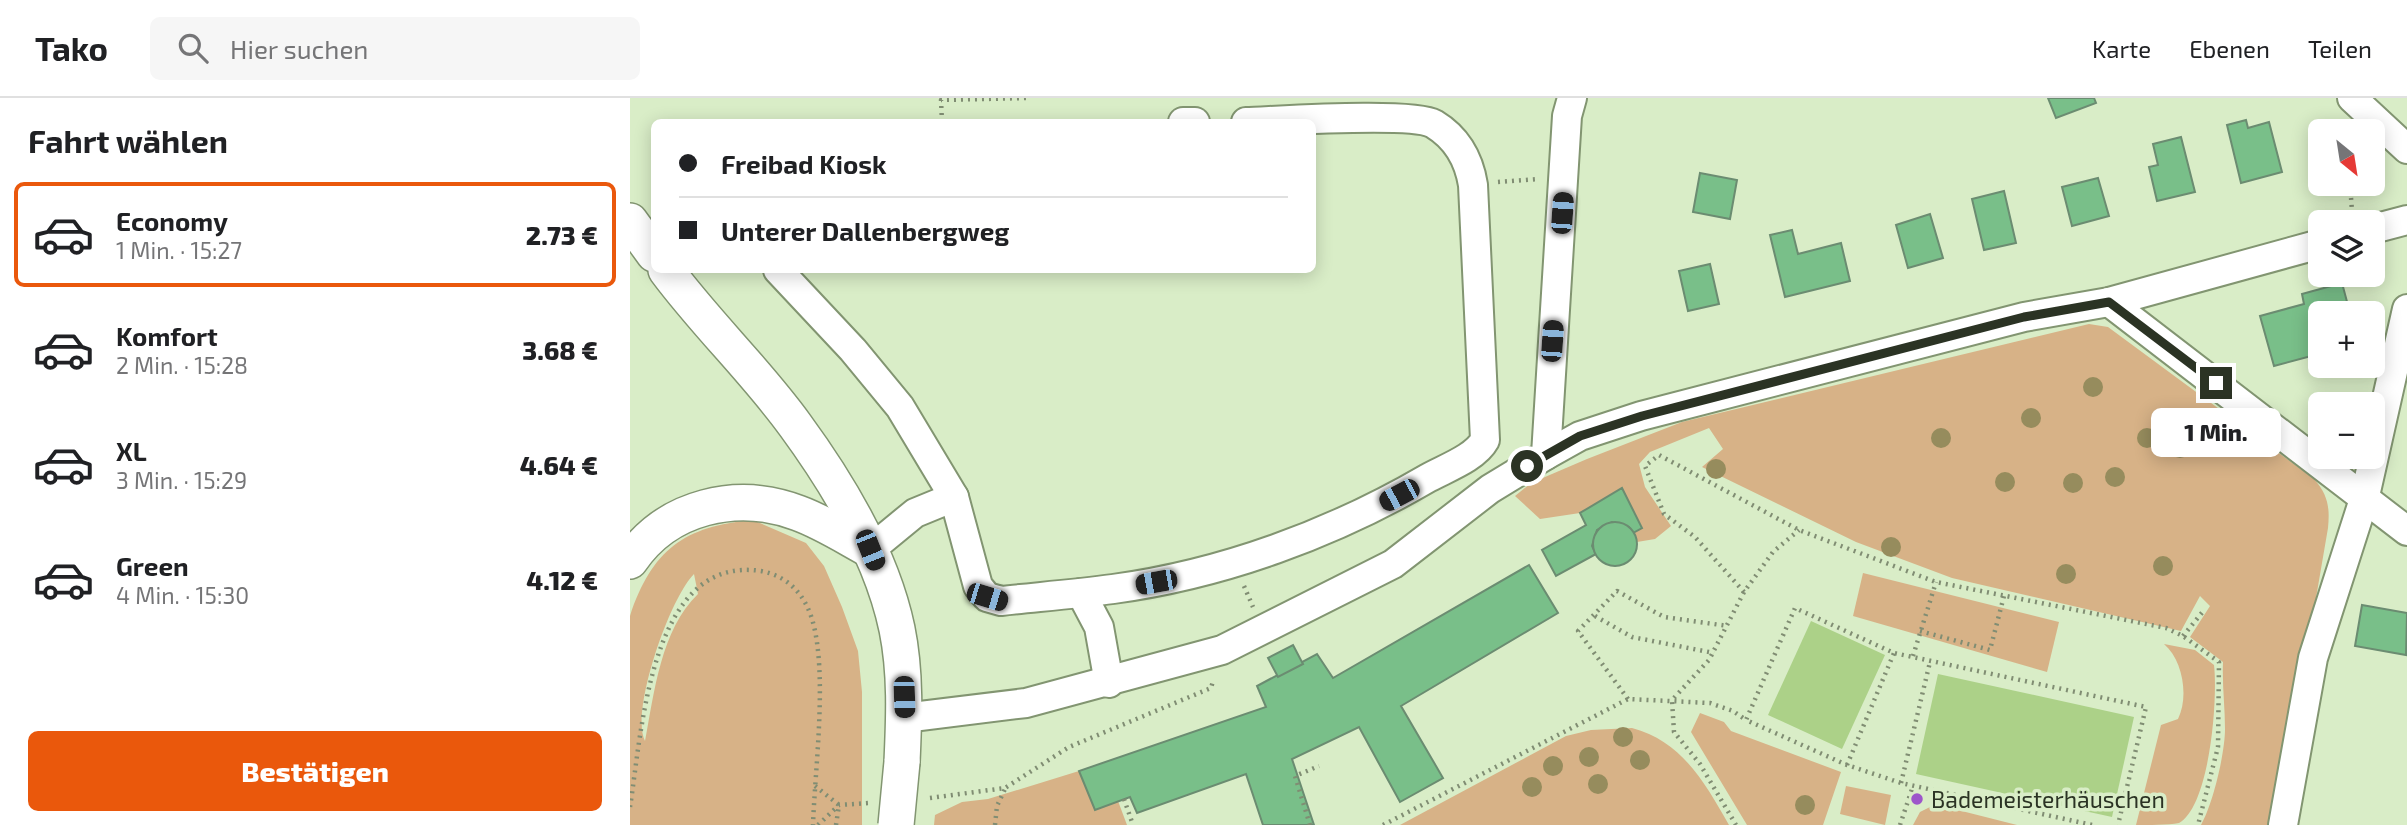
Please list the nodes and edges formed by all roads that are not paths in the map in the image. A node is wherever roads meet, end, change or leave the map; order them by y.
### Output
1 (1572, 98) edge
2 (2353, 98) edge
3 (1316, 120) edge
4 (2407, 149) edge
5 (2407, 220) edge
6 (630, 221) edge
7 (2385, 226) edge
8 (2308, 247) edge
9 (651, 250) edge
10 (668, 273) edge
11 (781, 273) edge
12 (2109, 302) junction
13 (2407, 309) edge
14 (1546, 455) junction
15 (1457, 462) junction
16 (1490, 489) junction
17 (2365, 496) junction
18 (954, 497) junction
19 (2407, 531) edge
20 (870, 550) junction
21 (630, 561) edge
22 (1081, 593) junction
23 (1109, 683) junction
24 (904, 718) junction
25 (890, 813) edge
26 (2283, 825) edge

1 - 14 street
2 - 4 street
3 - 15 street
5 - 7 street
6 - 9 main road
8 - 12 street
10 - 20 main road
11 - 18 street
12 - 14 street
12 - 17 street
13 - 17 street
14 - 16 street
15 - 16 street
15 - 22 street
16 - 23 street
17 - 19 street
17 - 26 street
18 - 20 street
18 - 22 street
20 - 21 main road
20 - 24 main road
22 - 23 street
23 - 24 street
24 - 25 main road, bridge

